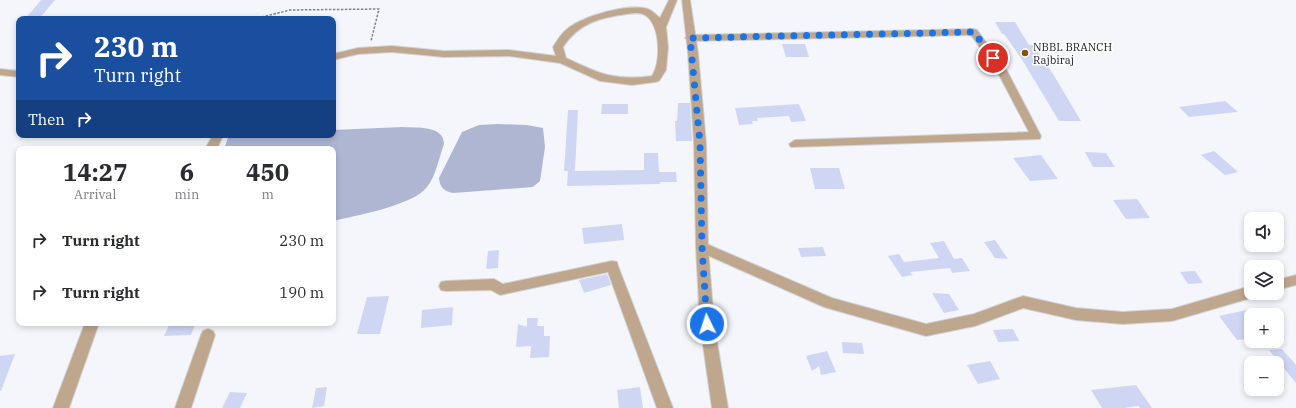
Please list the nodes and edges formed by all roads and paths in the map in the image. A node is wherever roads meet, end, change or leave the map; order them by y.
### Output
1 (673, 0) edge
2 (686, 0) edge
3 (266, 16) edge
4 (690, 38) junction
5 (662, 47) junction
6 (369, 50) junction
7 (336, 56) edge
8 (562, 60) junction
9 (0, 72) edge
10 (16, 74) edge
11 (795, 144) dead end
12 (702, 247) junction
13 (1296, 280) edge
14 (1284, 283) edge
15 (446, 286) dead end
16 (1244, 294) edge
17 (91, 326) edge
18 (208, 335) dead end
19 (61, 408) edge
20 (182, 408) edge
21 (665, 408) edge
22 (720, 408) edge

1 - 5 street
2 - 4 street
3 - 6 path
4 - 11 street
4 - 12 street
5 - 8 street
5 - 8 street
6 - 7 street
6 - 8 street
9 - 10 street
12 - 16 street
12 - 22 street
13 - 14 street
15 - 21 street
17 - 19 street
18 - 20 street

